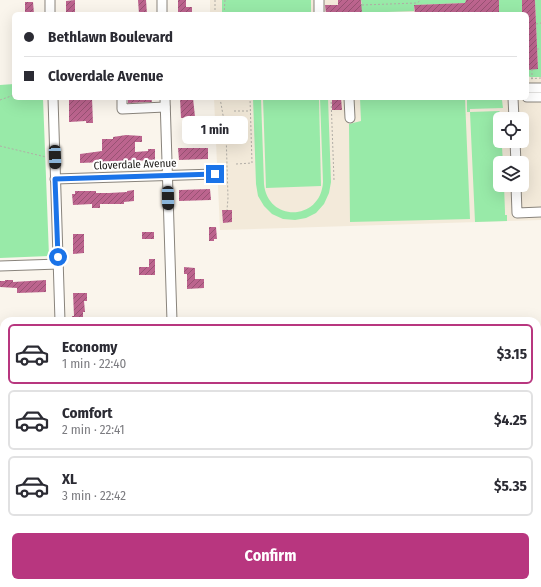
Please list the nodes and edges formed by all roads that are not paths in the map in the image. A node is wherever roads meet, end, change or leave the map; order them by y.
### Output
1 (50, 0) edge
2 (162, 0) edge
3 (318, 0) edge
4 (50, 12) edge
5 (162, 12) edge
6 (319, 12) edge
7 (529, 97) edge
8 (541, 97) edge
9 (53, 100) edge
10 (122, 100) edge
11 (349, 100) edge
12 (513, 100) edge
13 (165, 103) edge
14 (514, 112) edge
15 (350, 118) dead end
16 (215, 174) dead end
17 (168, 175) junction
18 (55, 179) junction
19 (516, 192) edge
20 (541, 212) edge
21 (58, 264) junction
22 (0, 266) edge
23 (60, 317) edge
24 (172, 317) edge

1 - 4 street
2 - 5 street
3 - 6 street
7 - 8 street
9 - 18 street
10 - 13 street
11 - 15 street
12 - 14 street
13 - 17 street
16 - 17 street, Cloverdale Avenue
17 - 18 street, Cloverdale Avenue
17 - 24 street
18 - 21 street
19 - 20 street
21 - 22 street
21 - 23 street

